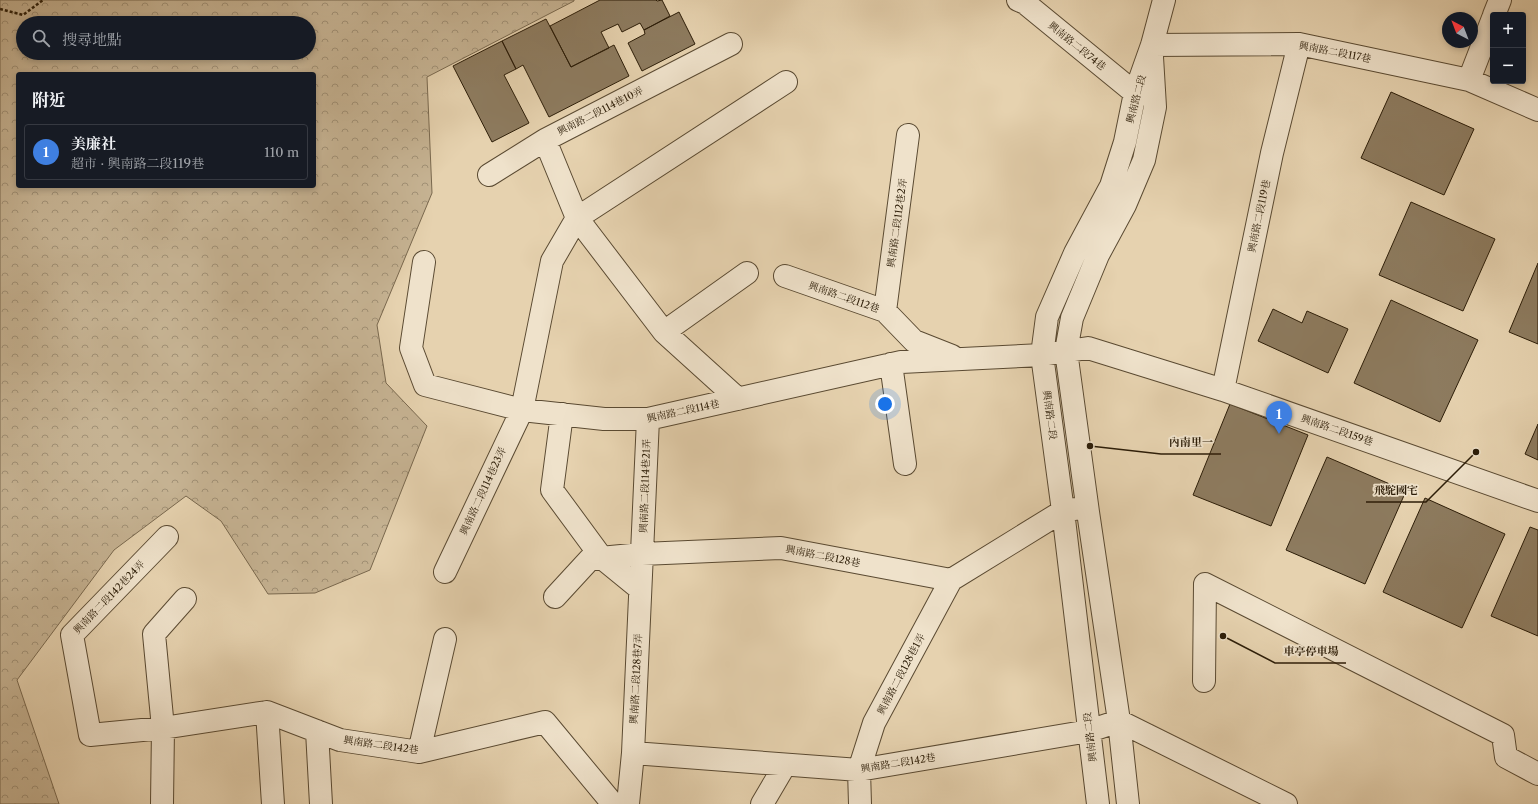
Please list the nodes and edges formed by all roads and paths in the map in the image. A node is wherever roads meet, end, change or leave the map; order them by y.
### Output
1 (43, 0) edge
2 (1018, 0) edge
3 (1164, 0) edge
4 (1500, 0) edge
5 (0, 9) edge
6 (1495, 12) edge
7 (1490, 26) edge
8 (731, 44) dead end
9 (1300, 44) junction
10 (1152, 45) junction
11 (1469, 80) junction
12 (786, 82) dead end
13 (1135, 93) junction
14 (1538, 110) edge
15 (908, 135) dead end
16 (545, 140) junction
17 (489, 174) dead end
18 (578, 218) junction
19 (424, 262) dead end
20 (747, 274) dead end
21 (785, 276) dead end
22 (885, 311) junction
23 (664, 332) junction
24 (1066, 351) junction
25 (1042, 355) junction
26 (960, 358) junction
27 (891, 364) junction
28 (1223, 390) junction
29 (738, 399) junction
30 (522, 410) junction
31 (562, 414) junction
32 (648, 419) junction
33 (905, 464) dead end
34 (1538, 501) edge
35 (1088, 508) junction
36 (1063, 511) junction
37 (167, 537) dead end
38 (642, 554) junction
39 (602, 558) junction
40 (445, 572) dead end
41 (951, 580) junction
42 (640, 589) junction
43 (555, 597) dead end
44 (185, 599) dead end
45 (445, 639) dead end
46 (1204, 681) dead end
47 (267, 712) junction
48 (1119, 721) junction
49 (162, 728) junction
50 (317, 731) junction
51 (1089, 731) junction
52 (90, 735) joint
53 (419, 752) junction
54 (632, 753) junction
55 (785, 765) junction
56 (859, 770) junction
57 (1538, 774) edge
58 (162, 804) edge
59 (273, 804) edge
60 (321, 804) edge
61 (614, 804) edge
62 (628, 804) edge
63 (762, 804) edge
64 (860, 804) edge
65 (1098, 804) edge
66 (1128, 804) edge
67 (1286, 804) edge

1 - 5 path
2 - 13 street, 興南路二段74巷
3 - 10 street, 興南路二段
4 - 6 street
7 - 11 street
8 - 16 street, 興南路二段114巷10弄
9 - 10 street, 興南路二段117巷
9 - 11 street, 興南路二段117巷
9 - 28 street, 興南路二段119巷
10 - 13 street, 興南路二段
10 - 24 street, 興南路二段
11 - 14 street, 興南路二段117巷
12 - 18 street
13 - 25 street, 興南路二段
15 - 22 street, 興南路二段112巷2弄
16 - 17 street
16 - 18 street, 興南路二段114巷10弄
18 - 23 street, 興南路二段114巷10弄
18 - 30 street, 興南路二段114巷23弄
19 - 30 street, 興南路二段114巷
20 - 23 street
21 - 22 street, 興南路二段112巷
22 - 26 street, 興南路二段112巷
23 - 29 street, 興南路二段114巷10弄
24 - 25 street, 興南路二段159巷
24 - 28 street, 興南路二段159巷
24 - 35 street, 興南路二段
25 - 26 street, 興南路二段114巷
25 - 36 street, 興南路二段
26 - 27 street, 興南路二段114巷
27 - 29 street, 興南路二段114巷
27 - 33 street
28 - 34 street, 興南路二段159巷
29 - 32 street, 興南路二段114巷
30 - 31 street, 興南路二段114巷
30 - 40 street, 興南路二段114巷23弄
31 - 32 street, 興南路二段114巷
31 - 39 street
32 - 38 street, 興南路二段114巷21弄
35 - 36 street
35 - 48 street, 興南路二段
36 - 41 street
36 - 51 street, 興南路二段
37 - 52 street, 興南路二段142巷24弄
38 - 39 street, 興南路二段128巷
38 - 41 street, 興南路二段128巷
38 - 42 street, 興南路二段128巷7弄
39 - 42 street
39 - 43 street, 興南路二段128巷
41 - 56 street, 興南路二段128巷1弄
42 - 54 street, 興南路二段128巷7弄
44 - 49 street
45 - 53 street
46 - 57 street
47 - 49 street, 興南路二段142巷
47 - 50 street, 興南路二段142巷
47 - 59 street
48 - 51 street, 興南路二段142巷
48 - 66 street, 興南路二段
48 - 67 street
49 - 52 street, 興南路二段142巷
49 - 58 street
50 - 53 street, 興南路二段142巷
50 - 60 street
51 - 56 street, 興南路二段142巷
51 - 65 street, 興南路二段
53 - 61 street, 興南路二段142巷
54 - 55 street, 興南路二段142巷
54 - 62 street, 興南路二段128巷7弄
55 - 56 street, 興南路二段142巷
55 - 63 street
56 - 64 street, 興南路二段128巷1弄

